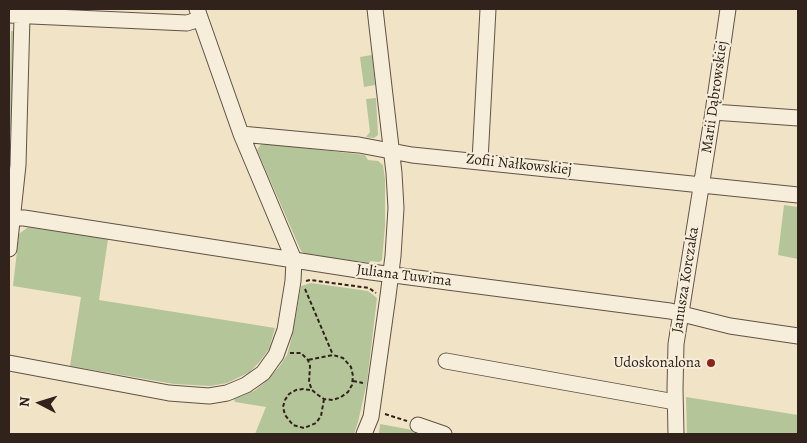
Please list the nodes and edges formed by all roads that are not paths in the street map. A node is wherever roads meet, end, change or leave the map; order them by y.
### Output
1 (375, 9) edge
2 (488, 9) edge
3 (728, 9) edge
4 (198, 14) edge
5 (15, 15) edge
6 (713, 112) junction
7 (798, 118) edge
8 (240, 134) junction
9 (392, 152) junction
10 (480, 161) junction
11 (701, 185) junction
12 (798, 195) edge
13 (11, 218) edge
14 (9, 249) edge
15 (294, 260) junction
16 (391, 274) junction
17 (680, 315) junction
18 (798, 336) edge
19 (446, 361) dead end
20 (9, 363) edge
21 (675, 402) junction
22 (418, 425) road end
23 (364, 434) edge
24 (444, 434) edge
25 (676, 434) edge

1 - 9 street
2 - 10 street
3 - 6 street, Marii Dąbrowskiej
4 - 5 street
4 - 8 street
5 - 13 street
6 - 7 street
6 - 11 street, Marii Dąbrowskiej
8 - 9 street, Zofii Nałkowskiej
8 - 15 street
9 - 10 street, Zofii Nałkowskiej
9 - 16 street
10 - 11 street, Zofii Nałkowskiej
11 - 12 street, Zofii Nałkowskiej
11 - 17 street, Janusza Korczaka
13 - 14 street
13 - 15 street, Juliana Tuwima
15 - 16 street, Juliana Tuwima
15 - 20 street
16 - 17 street, Juliana Tuwima
16 - 23 street
17 - 18 street, Juliana Tuwima
17 - 21 street, Janusza Korczaka
19 - 21 street
21 - 25 street, Janusza Korczaka
22 - 24 street

